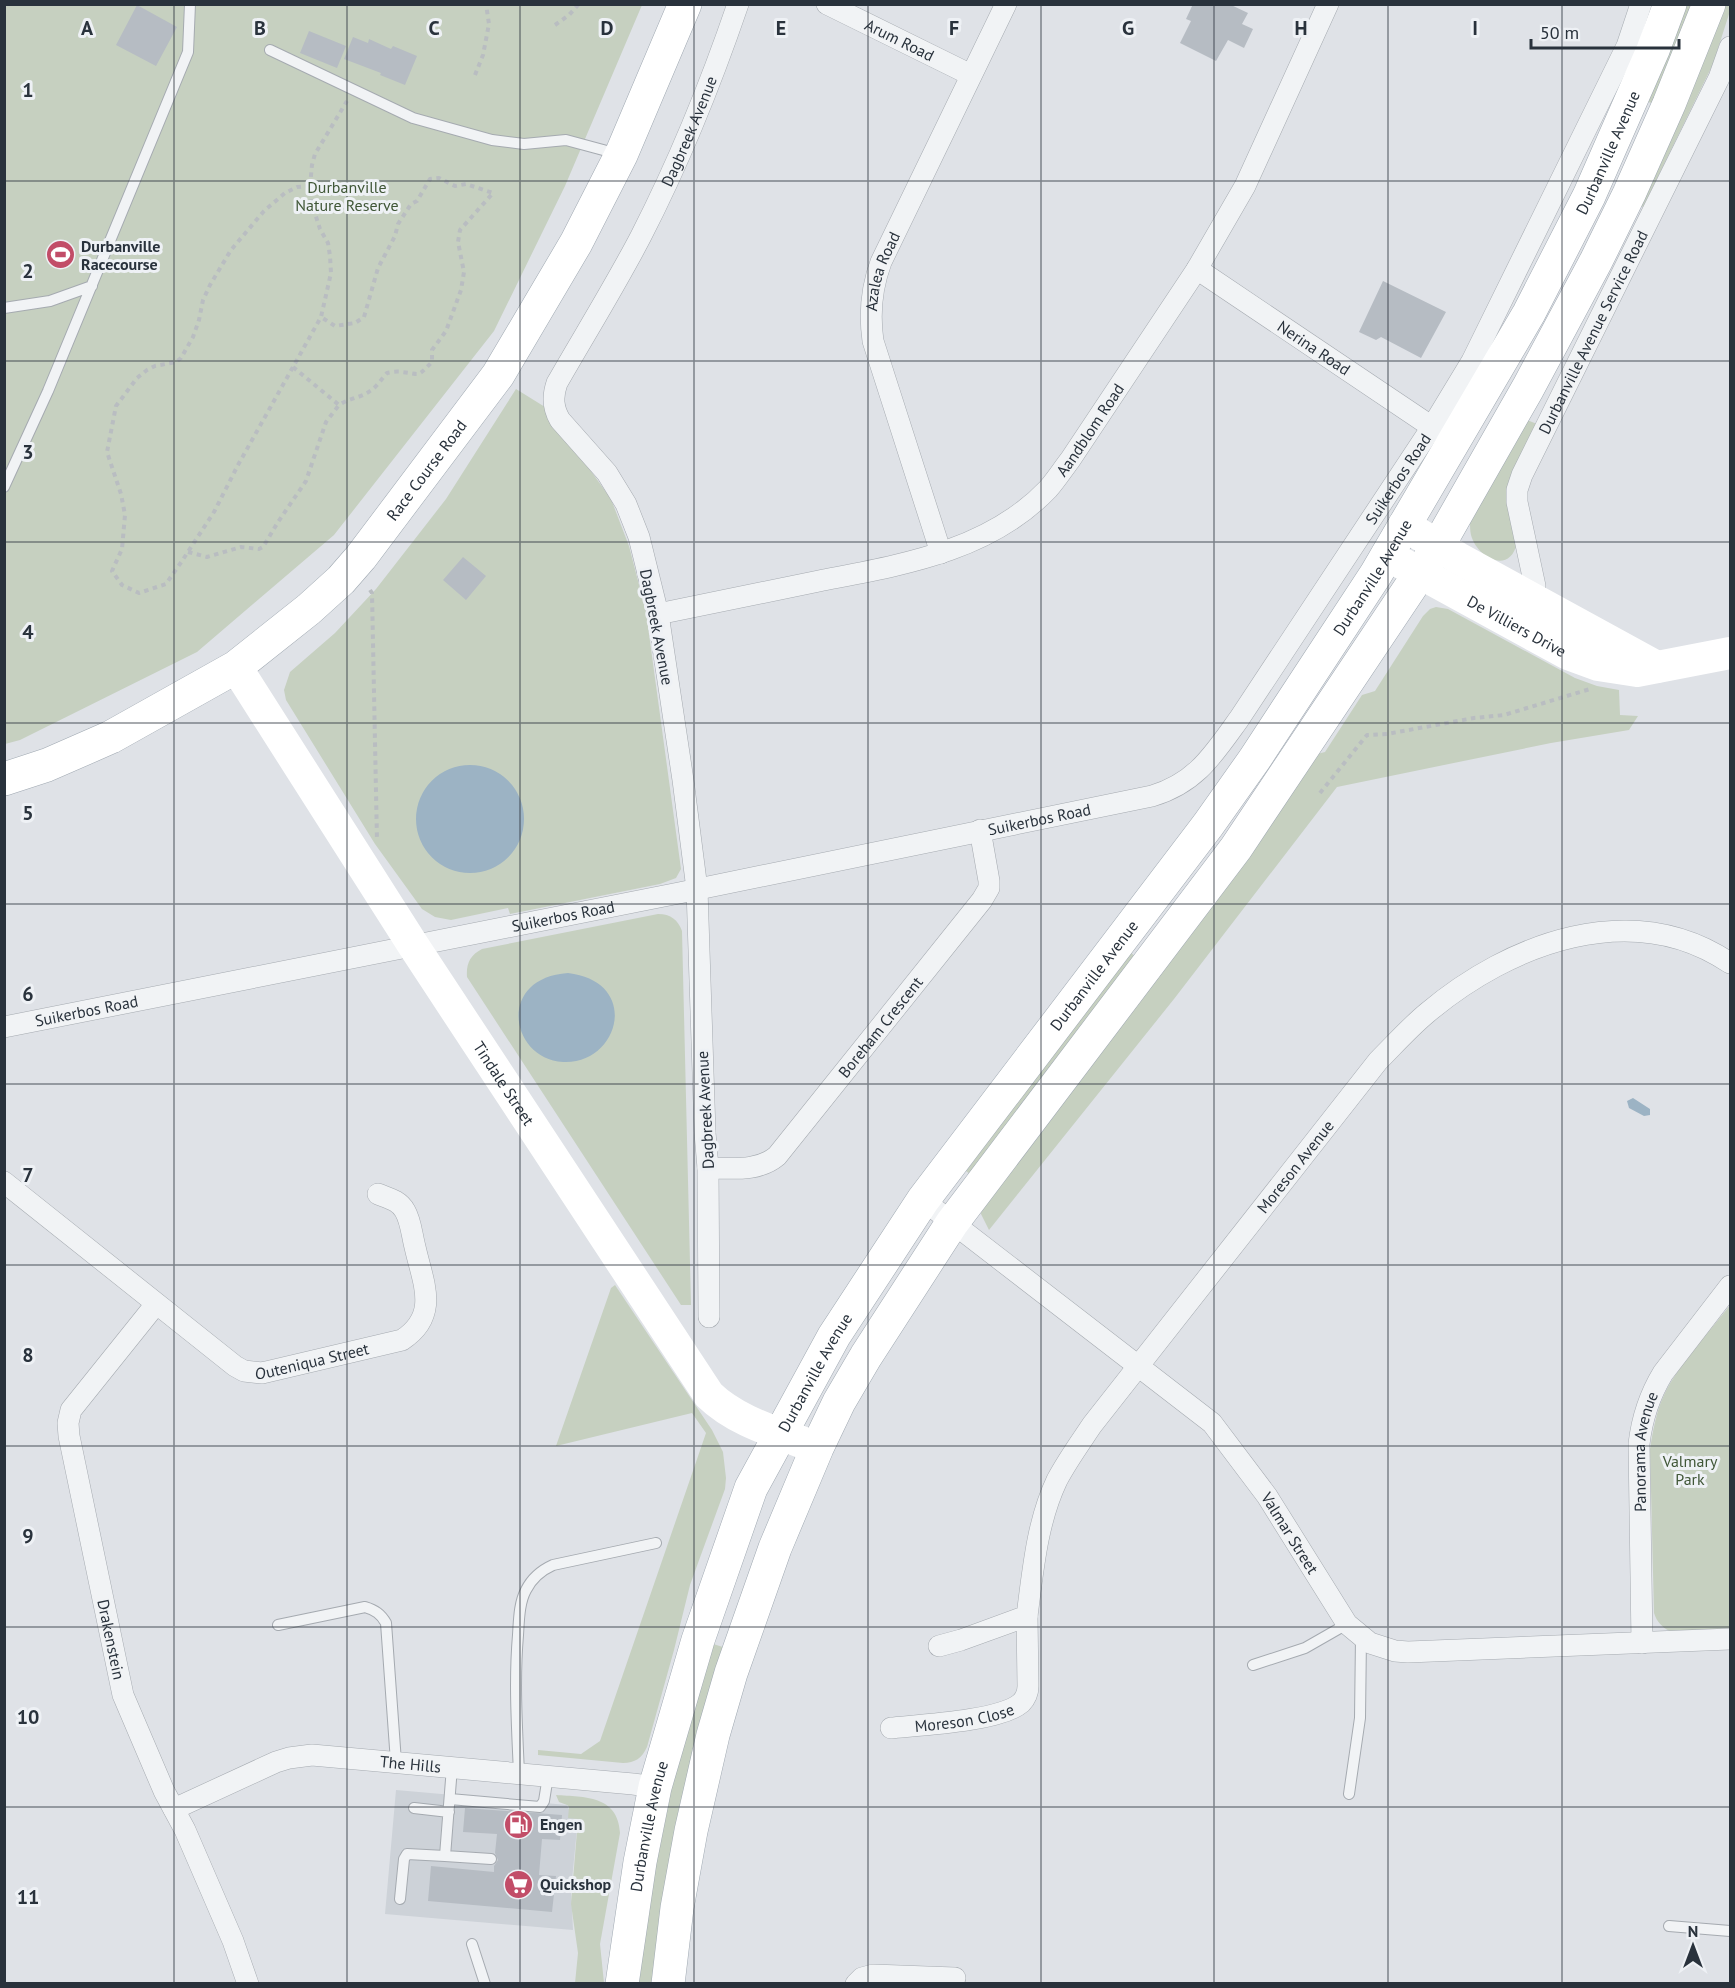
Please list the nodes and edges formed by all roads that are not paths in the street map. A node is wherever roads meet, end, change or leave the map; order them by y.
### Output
1 (190, 4) edge
2 (685, 4) edge
3 (738, 4) edge
4 (827, 4) edge
5 (1006, 4) edge
6 (1328, 4) edge
7 (1641, 4) edge
8 (1670, 4) edge
9 (1708, 4) edge
10 (1731, 47) edge
11 (270, 50) dead end
12 (971, 75) junction
13 (621, 155) junction
14 (1197, 269) junction
15 (92, 286) junction
16 (4, 308) edge
17 (1432, 427) junction
18 (4, 487) edge
19 (1404, 525) junction
20 (941, 553) junction
21 (1387, 555) junction
22 (1430, 560) junction
23 (1529, 597) junction
24 (658, 614) junction
25 (1514, 625) junction
26 (1731, 653) edge
27 (236, 667) junction
28 (1657, 668) junction
29 (4, 778) edge
30 (980, 830) junction
31 (697, 889) junction
32 (413, 945) junction
33 (1731, 963) edge
34 (4, 1027) edge
35 (708, 1168) junction
36 (4, 1182) edge
37 (378, 1194) dead end
38 (923, 1200) junction
39 (952, 1222) junction
40 (1731, 1286) edge
41 (156, 1304) junction
42 (709, 1317) dead end
43 (1139, 1365) junction
44 (782, 1434) junction
45 (817, 1448) junction
46 (656, 1543) dead end
47 (1027, 1616) junction
48 (278, 1625) dead end
49 (1354, 1631) junction
50 (1731, 1640) edge
51 (1642, 1643) junction
52 (939, 1646) dead end
53 (1253, 1665) dead end
54 (1028, 1692) joint
55 (891, 1728) dead end
56 (396, 1762) junction
57 (452, 1767) junction
58 (519, 1773) junction
59 (548, 1776) junction
60 (655, 1787) junction
61 (1349, 1794) dead end
62 (450, 1799) junction
63 (414, 1808) dead end
64 (174, 1809) junction
65 (449, 1812) junction
66 (445, 1856) junction
67 (490, 1859) dead end
68 (400, 1899) dead end
69 (1669, 1926) dead end
70 (1731, 1931) edge
71 (471, 1944) dead end
72 (955, 1978) dead end
73 (248, 1983) edge
74 (485, 1983) edge
75 (622, 1983) edge
76 (668, 1983) edge
77 (856, 1983) edge

1 - 15 lane
2 - 13 main road, Race Course Road
3 - 24 street, Dagbreek Avenue
4 - 12 street, Arum Road
5 - 12 street, Azalea Road
6 - 14 street, Aandblom Road
7 - 17 street, Suikerbos Road
8 - 19 main road, Durbanville Avenue
9 - 22 main road
10 - 23 street, Durbanville Avenue Service Road
11 - 13 lane
12 - 20 street, Azalea Road
13 - 27 main road, Race Course Road
14 - 17 street, Nerina Road
14 - 20 street, Aandblom Road
15 - 16 lane
15 - 18 lane
17 - 30 street, Suikerbos Road
19 - 21 main road, Durbanville Avenue
19 - 22 main road, De Villiers Drive
20 - 24 street, Aandblom Road
21 - 22 main road, De Villiers Drive
21 - 38 main road, Durbanville Avenue
22 - 23 main road, De Villiers Drive
22 - 25 main road, De Villiers Drive
22 - 39 main road
23 - 25 street, Durbanville Avenue Service Road
23 - 28 main road, De Villiers Drive
24 - 31 street, Dagbreek Avenue
25 - 28 main road, De Villiers Drive
26 - 28 main road, De Villiers Drive
27 - 29 main road, Race Course Road
27 - 32 main road, Tindale Street
30 - 31 street, Suikerbos Road
30 - 35 street, Boreham Crescent
31 - 32 street, Suikerbos Road
31 - 35 street, Dagbreek Avenue
32 - 34 street, Suikerbos Road
32 - 44 main road, Tindale Street
33 - 43 street, Moreson Avenue
35 - 42 street, Dagbreek Avenue
36 - 41 street, Outeniqua Street
37 - 41 street, Outeniqua Street
38 - 39 street, Valmar Street
38 - 44 main road, Durbanville Avenue
39 - 43 street, Valmar Street
39 - 45 main road
40 - 51 street, Panorama Avenue
41 - 64 street, Drakenstein
43 - 47 street, Moreson Avenue
43 - 49 street, Valmar Street
44 - 45 main road, Tindale Street
44 - 60 main road, Durbanville Avenue
45 - 76 main road
46 - 58 lane
47 - 52 street
47 - 54 street, Moreson Avenue
48 - 56 lane
49 - 51 street
49 - 53 lane
49 - 61 lane
50 - 51 street
54 - 55 street, Moreson Close
56 - 57 street, The Hills
56 - 64 street, The Hills
57 - 58 street, The Hills
57 - 62 lane
58 - 59 street, The Hills
59 - 60 street, The Hills
59 - 62 lane
60 - 75 main road, Durbanville Avenue
62 - 65 lane
63 - 65 lane
64 - 73 street, Drakenstein
65 - 66 lane
66 - 67 lane
66 - 68 lane
69 - 70 lane
71 - 74 lane
72 - 77 street

